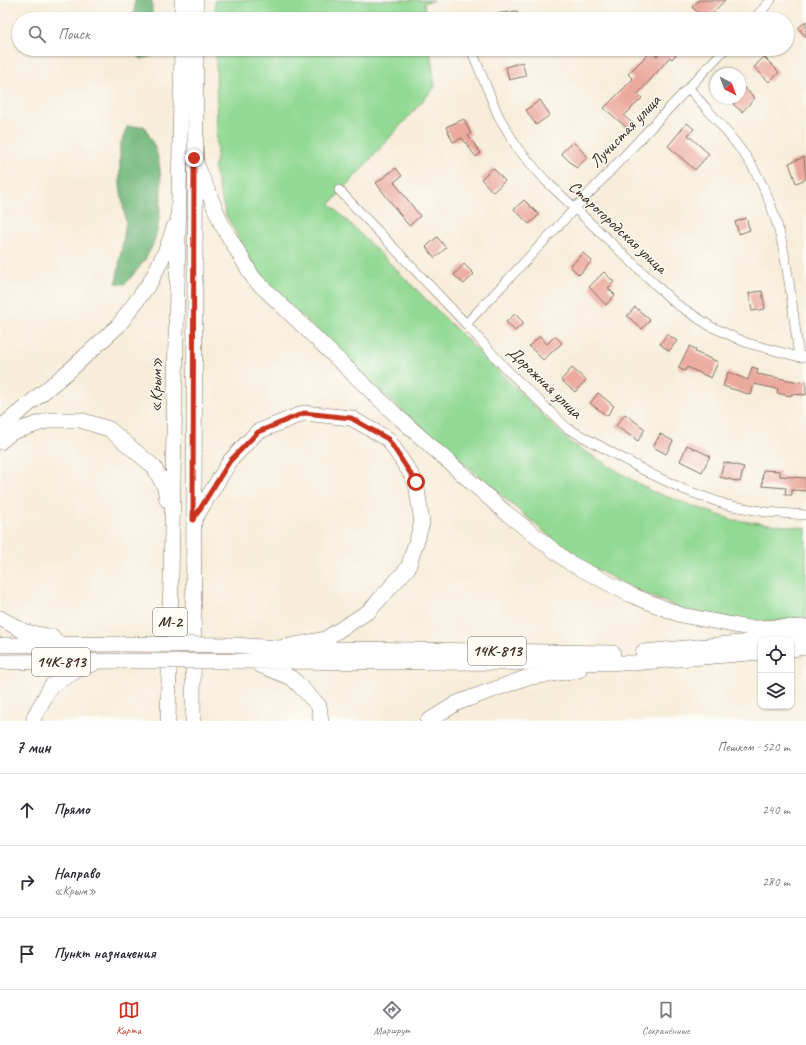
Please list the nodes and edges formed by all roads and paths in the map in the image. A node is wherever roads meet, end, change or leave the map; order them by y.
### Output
1 (182, 0) edge
2 (196, 0) edge
3 (771, 0) edge
4 (182, 12) edge
5 (196, 12) edge
6 (760, 12) edge
7 (182, 56) edge
8 (196, 56) edge
9 (474, 56) edge
10 (719, 56) edge
11 (689, 88) junction
12 (194, 158) junction
13 (339, 190) dead end
14 (575, 207) junction
15 (179, 213) junction
16 (466, 324) junction
17 (803, 357) edge
18 (0, 428) edge
19 (0, 442) edge
20 (806, 515) edge
21 (193, 520) junction
22 (171, 524) junction
23 (0, 618) edge
24 (806, 627) edge
25 (806, 636) edge
26 (794, 637) edge
27 (758, 641) edge
28 (90, 644) junction
29 (0, 645) edge
30 (806, 647) edge
31 (279, 648) junction
32 (794, 649) edge
33 (758, 652) edge
34 (0, 662) edge
35 (100, 662) junction
36 (252, 662) junction
37 (632, 663) junction
38 (167, 718) edge
39 (34, 721) edge
40 (194, 721) edge
41 (322, 721) edge
42 (428, 721) edge

1 - 4 main road
2 - 5 main road
3 - 6 street
7 - 15 main road, «Крым» / М-2
8 - 12 main road, М-2
9 - 14 street, Старогородская улица
10 - 11 street, Лучистая улица
11 - 14 street, Лучистая улица
11 - 17 street
12 - 21 main road, М-2
12 - 24 main road
13 - 16 street, Дорожная улица
14 - 16 street, Лучистая улица
14 - 17 street, Старогородская улица
15 - 18 main road
15 - 22 main road, «Крым» / М-2
16 - 20 street, Дорожная улица
19 - 22 main road
21 - 31 main road
21 - 40 main road, М-2
22 - 38 main road, «Крым» / М-2
23 - 28 main road
25 - 26 main road
27 - 31 main road, 14К-813
28 - 29 main road, 14К-813
28 - 31 main road, 14К-813, bridge
30 - 32 main road
33 - 37 main road, 14К-813
34 - 35 main road, 14К-813
35 - 36 main road, 14К-813, bridge
35 - 39 main road
36 - 37 main road, 14К-813
36 - 41 main road
37 - 42 main road

